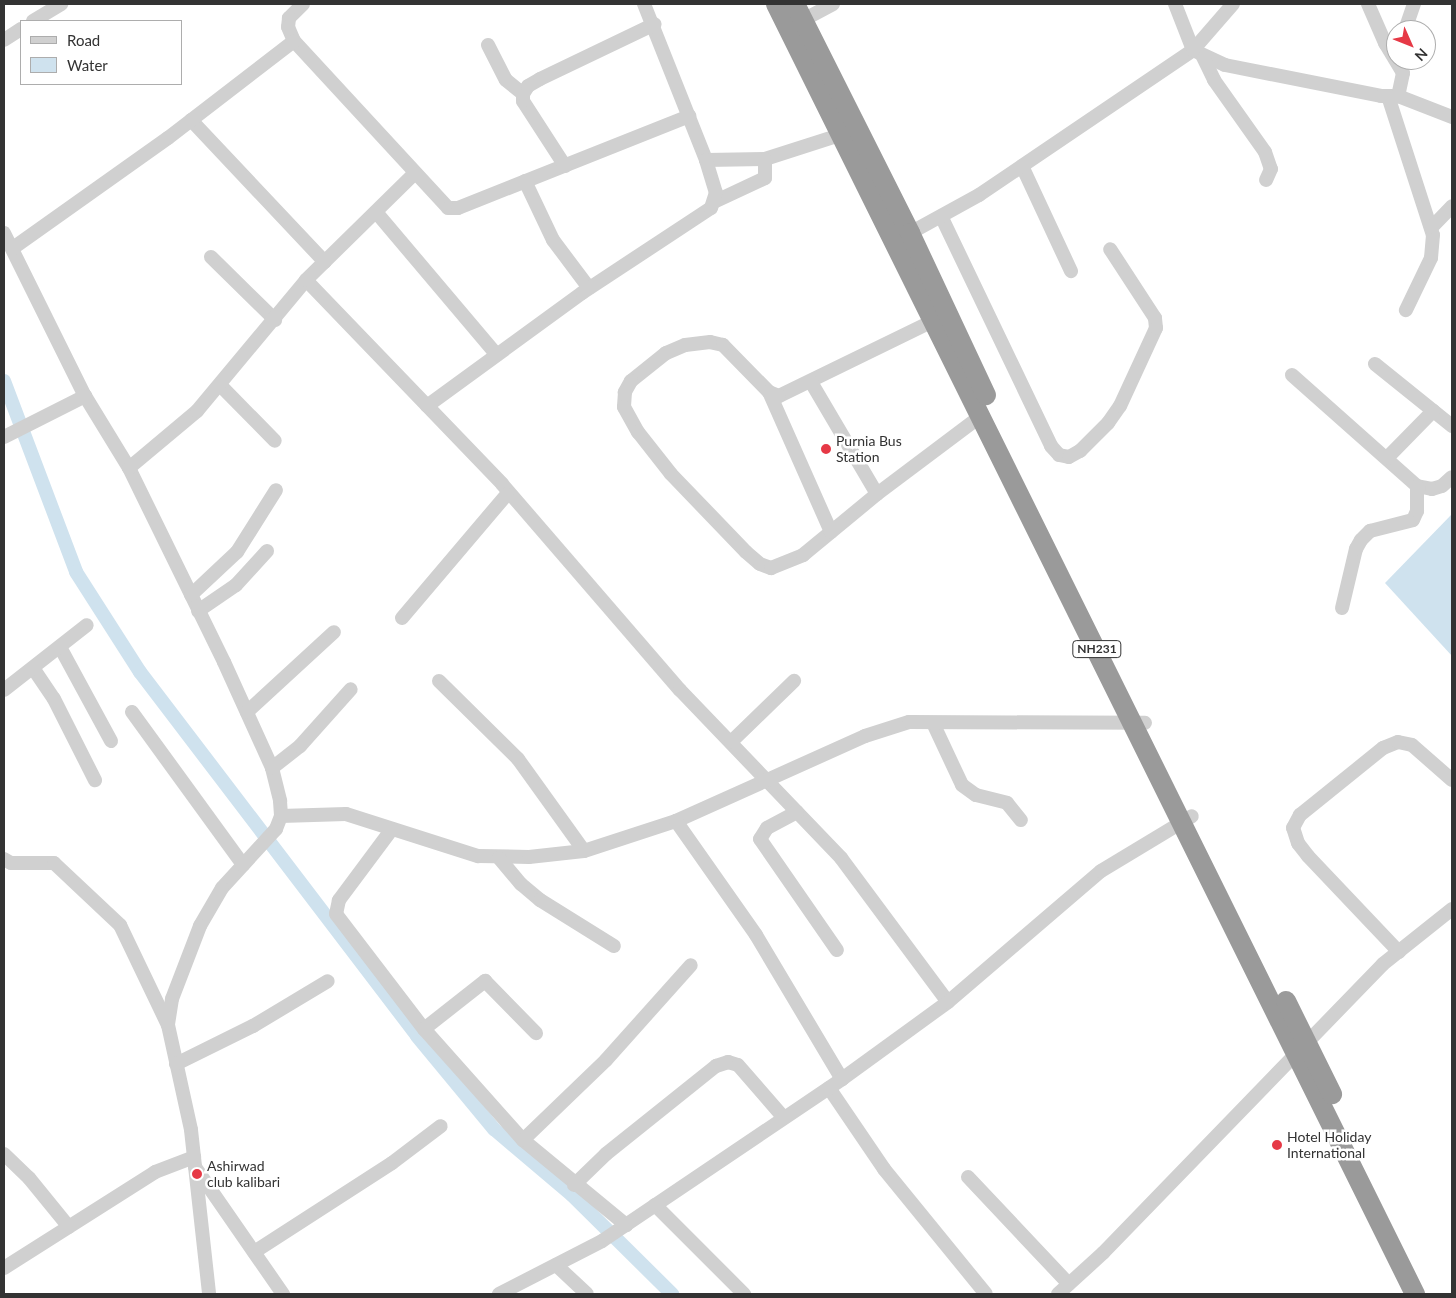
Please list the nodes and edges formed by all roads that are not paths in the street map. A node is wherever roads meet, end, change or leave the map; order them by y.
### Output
1 (61, 4) edge
2 (303, 4) edge
3 (644, 4) edge
4 (776, 4) edge
5 (833, 4) edge
6 (1175, 4) edge
7 (1233, 4) edge
8 (1368, 4) edge
9 (1414, 4) edge
10 (799, 12) edge
11 (35, 20) edge
12 (1408, 20) edge
13 (655, 24) junction
14 (20, 30) edge
15 (1386, 39) edge
16 (4, 40) edge
17 (294, 41) junction
18 (488, 45) dead end
19 (1198, 53) junction
20 (1400, 70) edge
21 (523, 94) junction
22 (1393, 96) junction
23 (689, 116) junction
24 (1452, 117) edge
25 (191, 120) junction
26 (850, 132) junction
27 (765, 159) junction
28 (706, 160) junction
29 (565, 166) junction
30 (1022, 166) junction
31 (414, 174) junction
32 (1266, 180) dead end
33 (525, 181) junction
34 (716, 201) junction
35 (1452, 206) edge
36 (376, 212) junction
37 (942, 218) junction
38 (1432, 227) junction
39 (4, 233) edge
40 (910, 233) junction
41 (13, 248) junction
42 (1110, 249) dead end
43 (211, 257) dead end
44 (325, 262) junction
45 (1071, 271) dead end
46 (306, 280) junction
47 (589, 288) junction
48 (1406, 310) dead end
49 (942, 317) junction
50 (276, 320) junction
51 (497, 355) junction
52 (1375, 364) dead end
53 (1292, 375) dead end
54 (811, 382) junction
55 (220, 385) junction
56 (769, 392) junction
57 (85, 396) junction
58 (427, 406) junction
59 (1433, 411) junction
60 (981, 416) junction
61 (1452, 426) edge
62 (9, 434) edge
63 (275, 441) dead end
64 (1386, 458) junction
65 (129, 468) junction
66 (1452, 477) edge
67 (1418, 486) junction
68 (276, 490) dead end
69 (507, 494) junction
70 (877, 494) junction
71 (831, 532) junction
72 (267, 551) dead end
73 (191, 595) junction
74 (1342, 608) dead end
75 (198, 611) junction
76 (402, 618) dead end
77 (88, 625) dead end
78 (334, 632) dead end
79 (60, 647) junction
80 (33, 668) junction
81 (439, 681) dead end
82 (794, 681) dead end
83 (4, 690) edge
84 (351, 690) dead end
85 (132, 712) dead end
86 (247, 712) junction
87 (933, 723) junction
88 (1140, 723) junction
89 (111, 741) dead end
90 (730, 742) junction
91 (272, 768) junction
92 (95, 780) dead end
93 (1452, 780) edge
94 (767, 782) junction
95 (797, 812) junction
96 (1186, 819) junction
97 (1021, 820) dead end
98 (676, 821) junction
99 (278, 822) junction
100 (392, 829) junction
101 (584, 851) junction
102 (499, 858) junction
103 (4, 859) edge
104 (244, 865) junction
105 (1452, 909) edge
106 (614, 946) dead end
107 (837, 950) dead end
108 (1399, 952) junction
109 (691, 965) dead end
110 (328, 981) dead end
111 (948, 1002) junction
112 (168, 1025) junction
113 (424, 1029) junction
114 (536, 1033) dead end
115 (1302, 1046) junction
116 (176, 1064) junction
117 (842, 1079) junction
118 (829, 1088) junction
119 (784, 1118) junction
120 (441, 1126) dead end
121 (523, 1140) junction
122 (4, 1154) edge
123 (194, 1162) junction
124 (968, 1177) dead end
125 (574, 1185) junction
126 (655, 1205) junction
127 (69, 1227) junction
128 (623, 1227) junction
129 (254, 1252) junction
130 (556, 1265) junction
131 (4, 1268) edge
132 (1069, 1284) junction
133 (209, 1294) edge
134 (283, 1294) edge
135 (499, 1294) edge
136 (587, 1294) edge
137 (744, 1294) edge
138 (986, 1294) edge
139 (1058, 1294) edge
140 (1416, 1294) edge
141 (1428, 1294) edge

1 - 11 street
2 - 17 street
3 - 13 street
4 - 26 highway, NH231
5 - 10 street
6 - 19 street
7 - 19 street
8 - 15 street
9 - 12 street
10 - 26 highway, NH231
13 - 21 street
13 - 23 street
14 - 16 street
17 - 25 street
17 - 31 street
18 - 21 street
19 - 22 street
19 - 30 street
19 - 32 street
20 - 22 street
21 - 29 street
22 - 24 street
22 - 38 street
23 - 28 street
23 - 29 street
25 - 41 street
25 - 44 street
26 - 27 street
26 - 40 highway, NH231
26 - 49 highway, NH231
27 - 28 street
27 - 34 street
28 - 34 street
29 - 33 street
30 - 37 street
30 - 45 street
31 - 33 street
31 - 36 street
33 - 47 street
34 - 47 street
35 - 38 street
36 - 44 street
36 - 51 street
37 - 40 street
37 - 42 street
38 - 48 street
39 - 41 street
40 - 49 highway, NH231
41 - 57 street
43 - 50 street
44 - 46 street
46 - 50 street
46 - 58 street
47 - 51 street
49 - 54 street
49 - 60 highway, NH231
49 - 88 highway, NH231
50 - 55 street
51 - 58 street
52 - 59 street
53 - 64 street
54 - 56 street
54 - 70 street
55 - 63 street
55 - 65 street
56 - 71 street
56 - 71 street
57 - 62 street
57 - 65 street
58 - 69 street
59 - 61 street
59 - 64 street
60 - 70 street
60 - 88 highway, NH231
64 - 67 street
65 - 73 street
66 - 67 street
67 - 74 street
68 - 73 street
69 - 76 street
69 - 90 street
70 - 71 street
72 - 75 street
73 - 75 street
75 - 86 street
77 - 79 street
78 - 86 street
79 - 80 street
79 - 89 street
80 - 83 street
80 - 92 street
81 - 101 street
82 - 90 street
84 - 91 street
85 - 104 street
86 - 91 street
87 - 88 street
87 - 94 street
87 - 97 street
88 - 96 highway, NH231
90 - 94 street
91 - 99 street
93 - 108 street
94 - 95 street
94 - 98 street
95 - 107 street
95 - 111 street
96 - 111 street
96 - 115 highway, NH231
98 - 101 street
98 - 117 street
99 - 100 street
99 - 104 street
100 - 102 street
100 - 113 street
101 - 102 street
102 - 106 street
103 - 112 street
104 - 112 street
105 - 108 street
108 - 115 street
109 - 121 street
110 - 116 street
111 - 117 street
112 - 116 street
113 - 114 street
113 - 121 street
115 - 132 street
115 - 140 highway, NH231
115 - 141 highway, NH231
116 - 123 street
117 - 118 street
118 - 119 street
118 - 138 street
119 - 125 street
119 - 126 street
120 - 129 street
121 - 125 street
122 - 127 street
123 - 127 street
123 - 129 street
123 - 133 street
124 - 132 street
125 - 128 street
126 - 128 street
126 - 137 street
127 - 131 street
128 - 130 street
129 - 134 street
130 - 135 street
130 - 136 street
132 - 139 street

